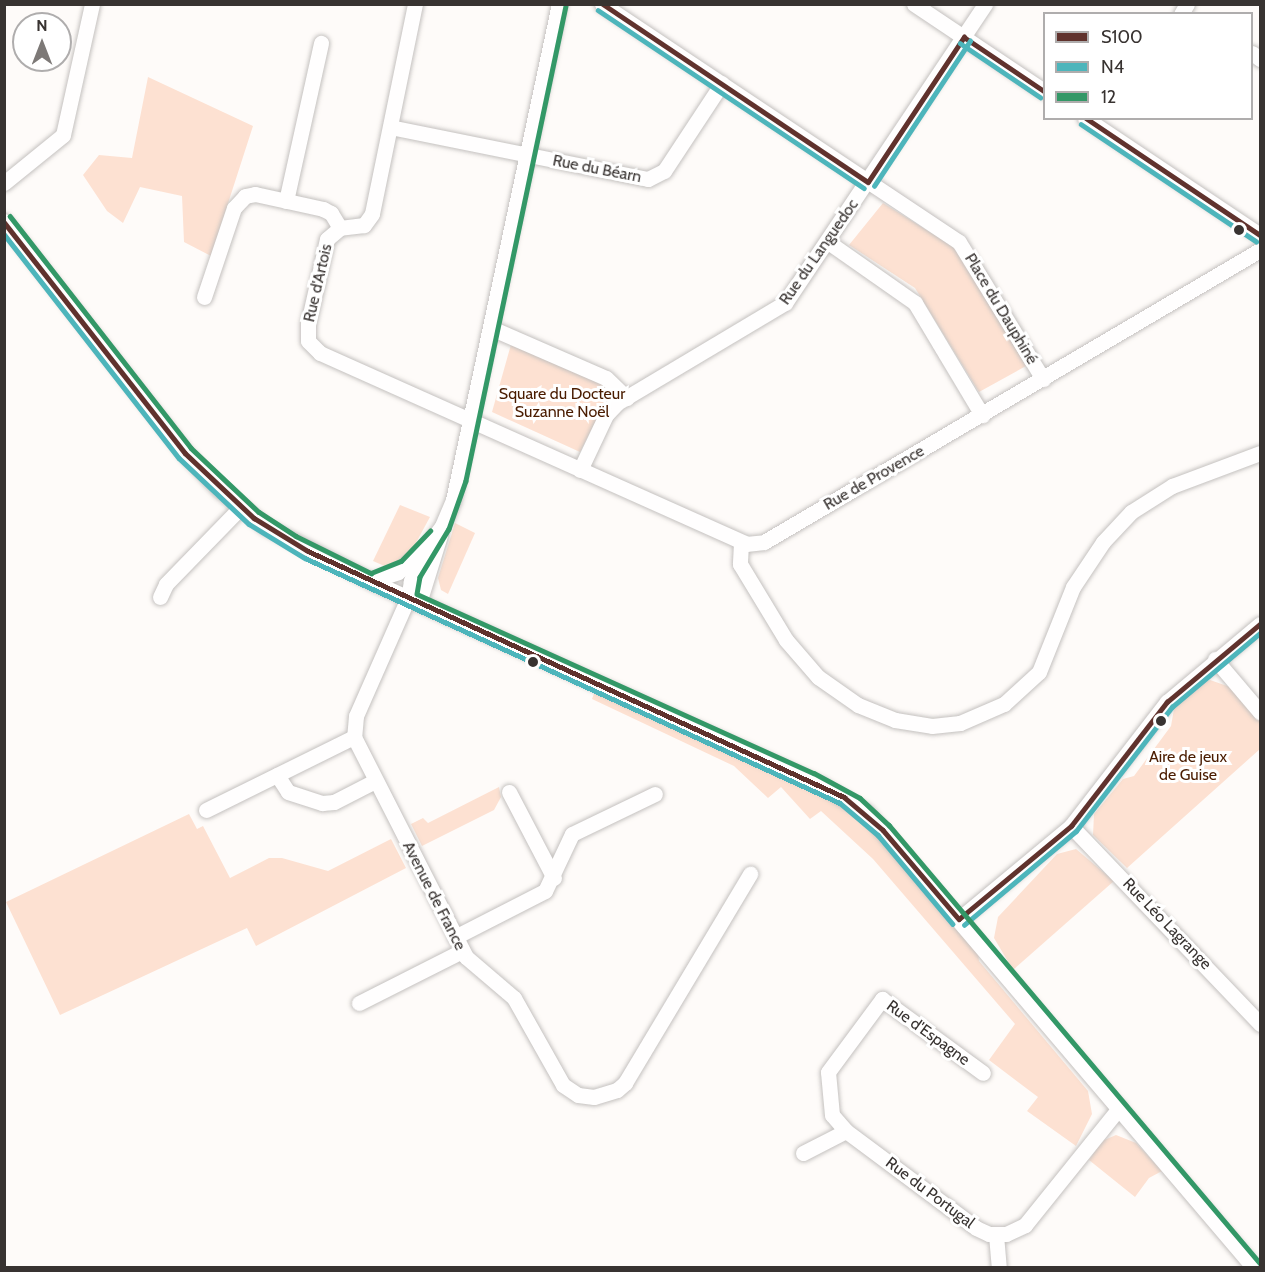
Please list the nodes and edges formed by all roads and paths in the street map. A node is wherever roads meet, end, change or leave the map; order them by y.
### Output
1 (92, 4) edge
2 (416, 4) edge
3 (559, 4) edge
4 (602, 4) edge
5 (914, 4) edge
6 (985, 4) edge
7 (964, 37) junction
8 (321, 43) dead end
9 (722, 83) junction
10 (1043, 90) edge
11 (1088, 120) edge
12 (390, 127) junction
13 (528, 155) junction
14 (868, 182) junction
15 (4, 183) edge
16 (285, 201) junction
17 (4, 221) edge
18 (340, 228) junction
19 (1260, 235) edge
20 (828, 242) junction
21 (1260, 250) edge
22 (204, 297) dead end
23 (491, 328) junction
24 (1042, 379) junction
25 (627, 398) junction
26 (982, 415) junction
27 (471, 420) junction
28 (1260, 453) edge
29 (580, 470) junction
30 (240, 508) junction
31 (442, 526) junction
32 (741, 543) junction
33 (424, 550) junction
34 (371, 581) junction
35 (160, 597) dead end
36 (414, 600) junction
37 (1260, 624) edge
38 (1215, 659) junction
39 (1260, 712) edge
40 (354, 737) junction
41 (276, 775) junction
42 (375, 781) junction
43 (509, 792) dead end
44 (655, 794) dead end
45 (206, 810) dead end
46 (1071, 826) junction
47 (750, 874) dead end
48 (554, 878) junction
49 (959, 919) junction
50 (455, 937) junction
51 (462, 951) junction
52 (359, 1003) dead end
53 (1260, 1024) edge
54 (983, 1073) dead end
55 (1119, 1108) junction
56 (846, 1131) junction
57 (803, 1153) dead end
58 (996, 1235) junction
59 (999, 1268) edge
60 (1254, 1268) edge

1 - 15 street
2 - 12 street, Rue d'Artois
3 - 13 street
4 - 9 street, Place du Dauphiné
5 - 7 street
6 - 7 street, Rue du Languedoc
7 - 10 street
7 - 14 street, Rue du Languedoc
8 - 16 street
9 - 13 street, Rue du Béarn
9 - 14 street, Place du Dauphiné
11 - 19 street
12 - 13 street, Rue du Béarn
12 - 18 street, Rue d'Artois
13 - 23 street
14 - 20 street, Rue du Languedoc
14 - 24 street, Place du Dauphiné
16 - 18 street
16 - 22 street
17 - 30 street
18 - 27 street, Rue d'Artois
20 - 25 street, Rue du Languedoc
20 - 26 street
21 - 24 street, Rue de Provence
23 - 25 street
23 - 27 street
24 - 26 street, Rue de Provence
25 - 29 street, Rue du Languedoc
26 - 32 street, Rue de Provence
27 - 29 street
27 - 31 street
28 - 32 street
29 - 32 street
30 - 34 street
30 - 35 street
31 - 33 street
31 - 36 street
33 - 34 street
33 - 36 street
34 - 36 street
36 - 40 street
36 - 49 street
37 - 38 street
38 - 39 street
38 - 46 street
40 - 41 street
40 - 42 street, Avenue de France
41 - 42 street
41 - 45 street
42 - 50 street, Avenue de France
43 - 48 street
44 - 48 street
46 - 49 street
46 - 53 street, Rue Léo Lagrange
47 - 51 street, Avenue de France
48 - 50 street
49 - 55 street
50 - 51 street, Avenue de France
51 - 52 street
54 - 56 street, Rue d'Espagne
55 - 58 street
55 - 60 street
56 - 57 street
56 - 58 street, Rue du Portugal
58 - 59 street

